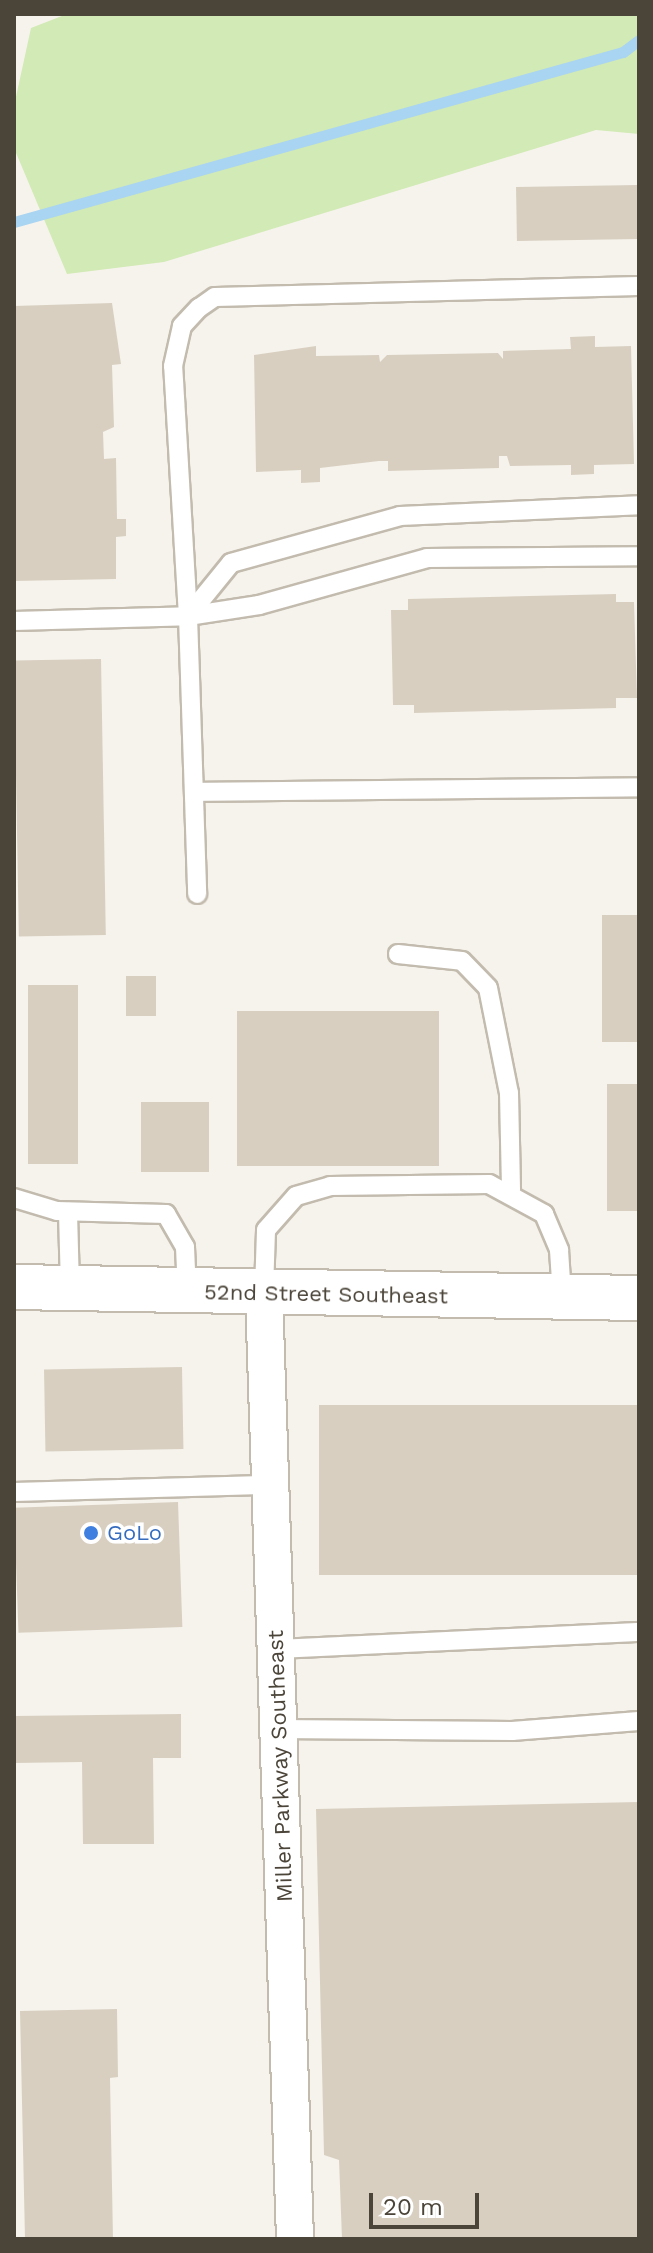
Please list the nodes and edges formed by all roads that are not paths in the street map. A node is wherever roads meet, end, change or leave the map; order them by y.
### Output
1 (639, 286) edge
2 (639, 505) edge
3 (639, 556) edge
4 (188, 616) junction
5 (14, 621) edge
6 (639, 787) edge
7 (194, 792) junction
8 (197, 894) dead end
9 (398, 954) dead end
10 (511, 1190) junction
11 (14, 1198) edge
12 (68, 1212) junction
13 (14, 1287) edge
14 (70, 1289) junction
15 (187, 1292) junction
16 (264, 1294) junction
17 (562, 1297) junction
18 (639, 1298) edge
19 (271, 1485) junction
20 (14, 1492) edge
21 (639, 1632) edge
22 (276, 1649) junction
23 (639, 1721) edge
24 (278, 1729) junction
25 (295, 2239) edge

1 - 4 lane
2 - 4 lane
3 - 4 lane
4 - 5 lane
4 - 7 lane
6 - 7 lane
7 - 8 lane
9 - 10 lane
10 - 16 lane
10 - 17 lane
11 - 12 lane
12 - 14 lane
12 - 15 lane
13 - 14 street, 52nd Street Southeast
14 - 15 street, 52nd Street Southeast
15 - 16 street, 52nd Street Southeast
16 - 17 street, 52nd Street Southeast
16 - 19 street, Miller Parkway Southeast
17 - 18 street, 52nd Street Southeast
19 - 20 lane
19 - 22 street, Miller Parkway Southeast
21 - 22 lane
22 - 24 street, Miller Parkway Southeast
23 - 24 lane
24 - 25 street, Miller Parkway Southeast

